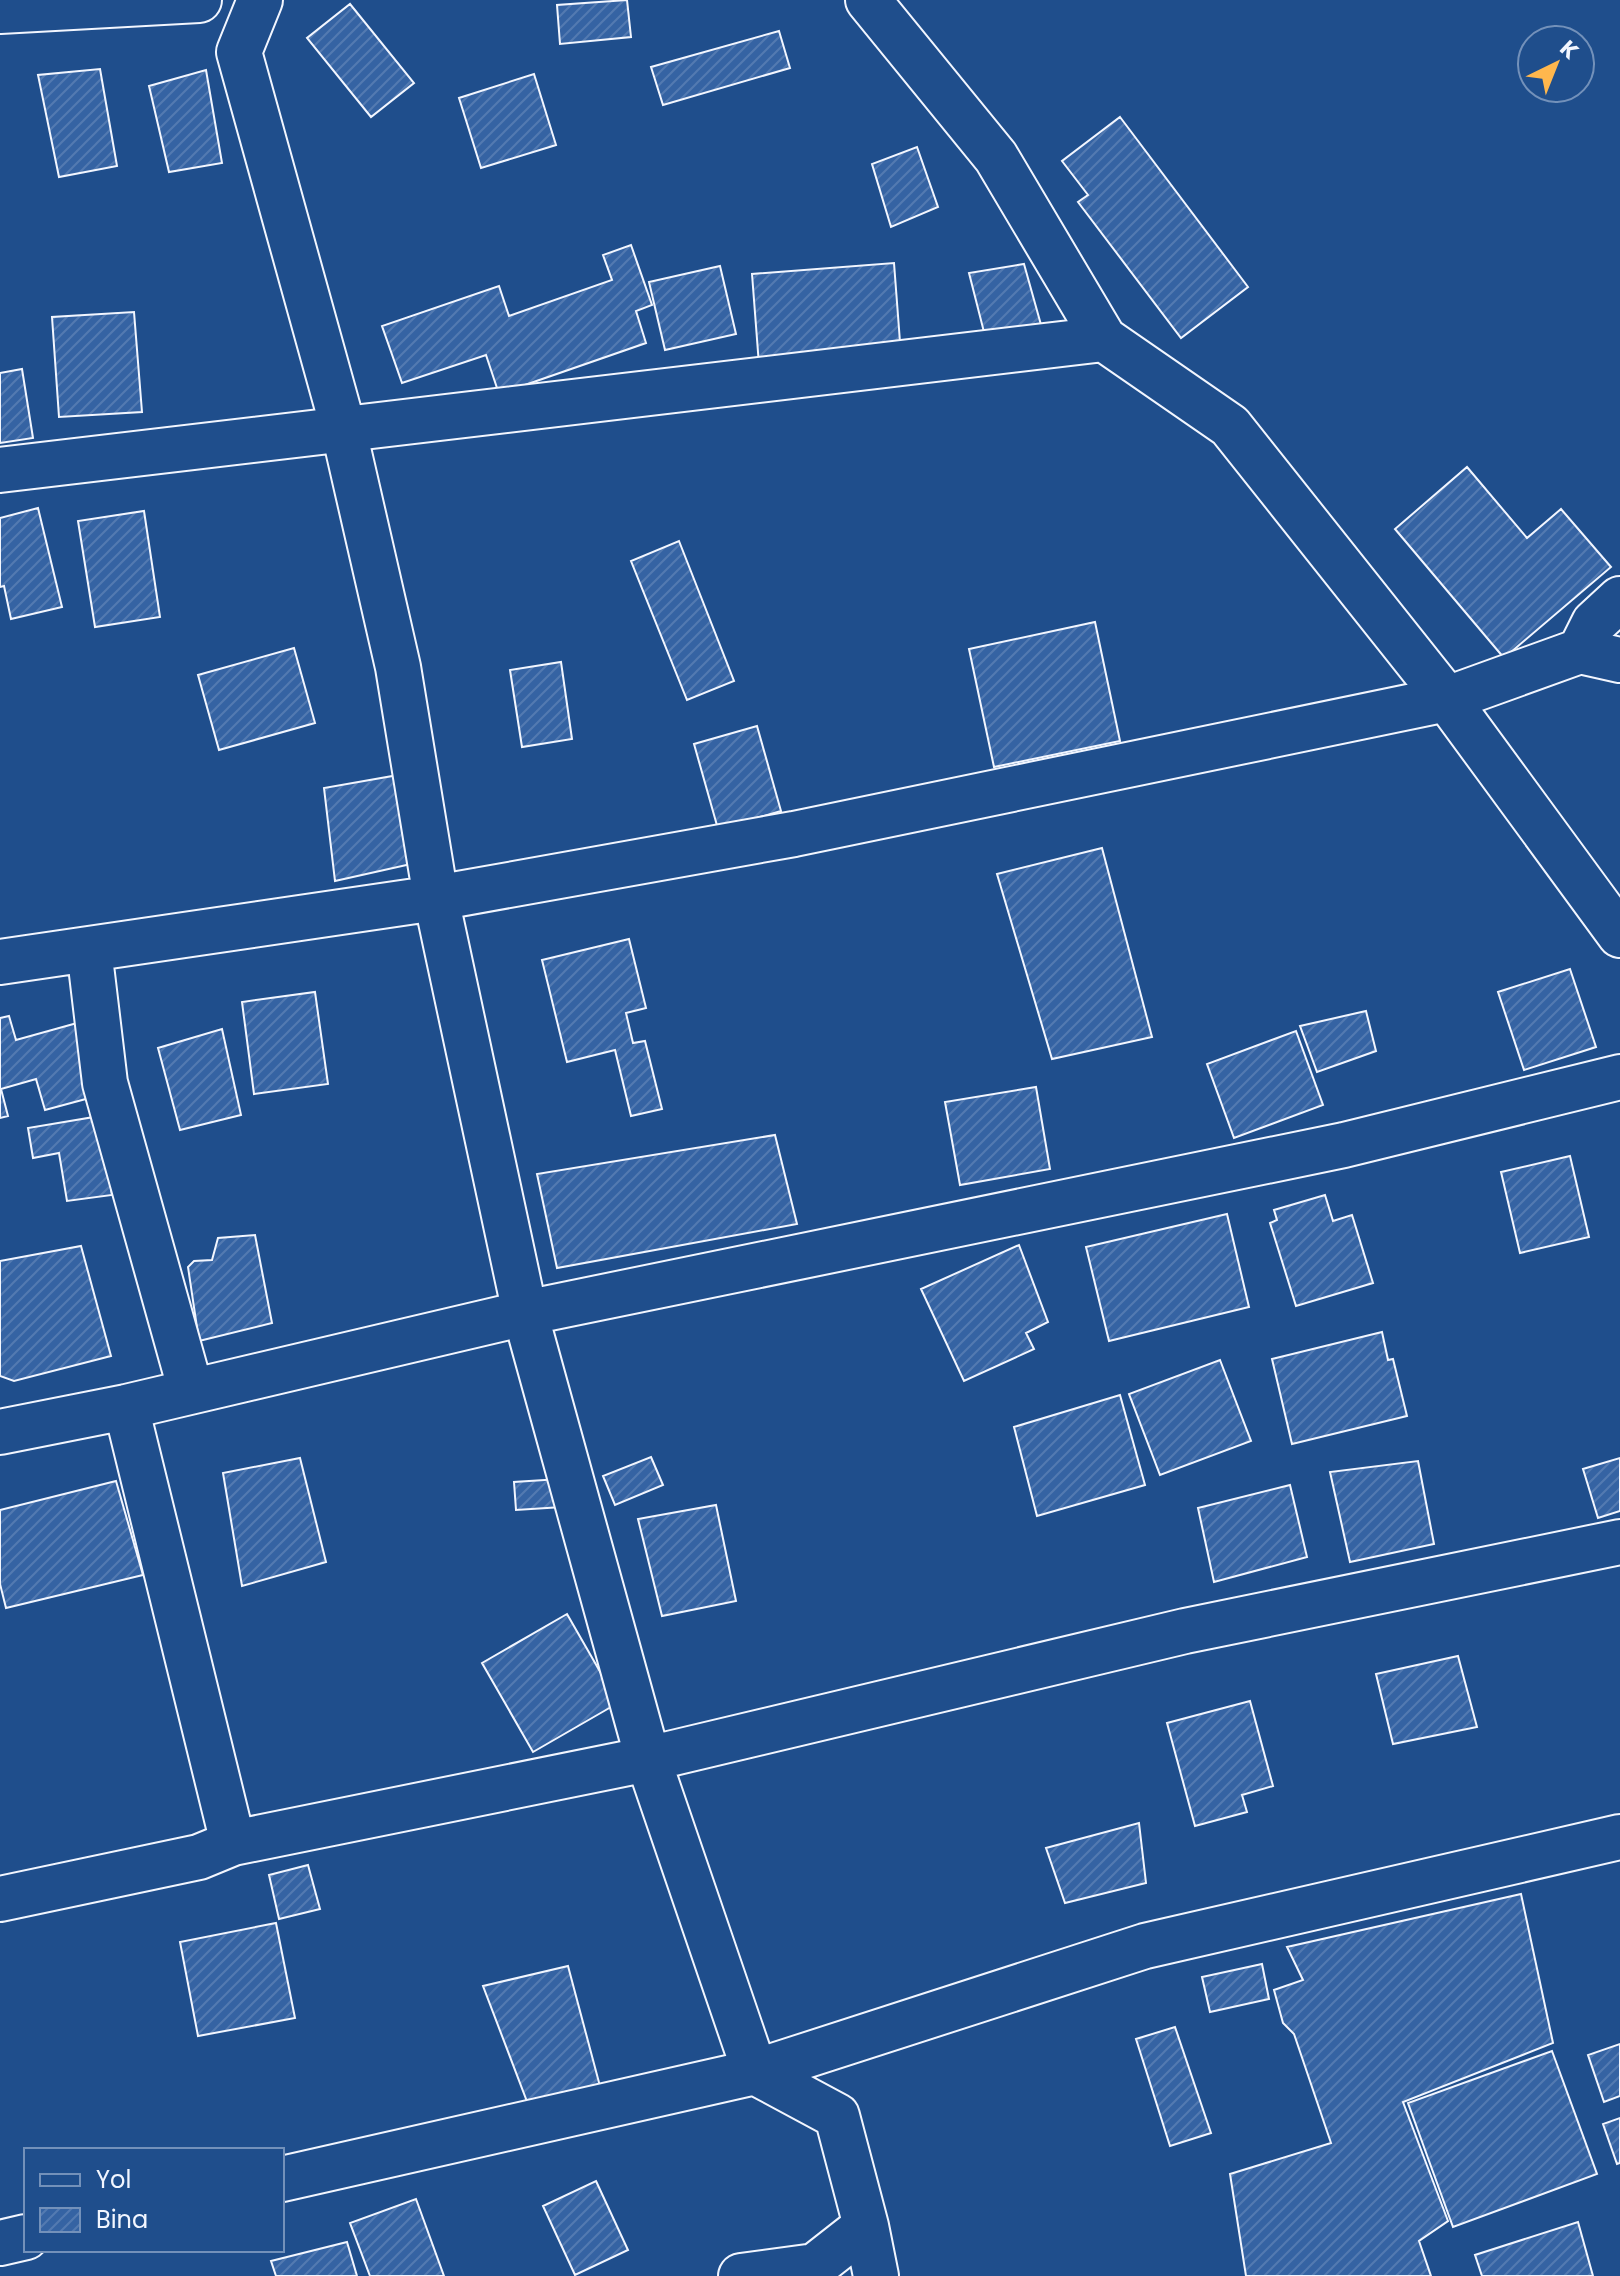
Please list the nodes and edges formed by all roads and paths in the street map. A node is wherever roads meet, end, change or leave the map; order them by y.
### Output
1 (199, 0) edge
2 (260, 0) edge
3 (868, 0) edge
4 (0, 11) edge
5 (1104, 339) junction
6 (343, 427) junction
7 (0, 470) edge
8 (1620, 599) edge
9 (1600, 656) edge
10 (1447, 699) junction
11 (436, 898) junction
12 (1620, 935) edge
13 (89, 949) junction
14 (0, 962) edge
15 (1620, 1077) edge
16 (525, 1313) junction
17 (191, 1391) junction
18 (126, 1407) junction
19 (0, 1432) edge
20 (1620, 1542) edge
21 (648, 1759) junction
22 (1620, 1837) edge
23 (233, 1843) junction
24 (0, 1899) edge
25 (755, 2072) junction
26 (284, 2179) edge
27 (866, 2226) junction
28 (24, 2237) edge
29 (0, 2243) edge
30 (741, 2276) edge
31 (876, 2276) edge

1 - 4 street
2 - 6 street
3 - 5 street
5 - 6 street
5 - 10 street
6 - 7 street
6 - 11 street
8 - 9 street
9 - 10 street
10 - 11 street
10 - 12 street
11 - 13 street
11 - 16 street
13 - 14 street
13 - 17 street
15 - 16 street
16 - 17 street
16 - 21 street
17 - 18 street
18 - 19 street
18 - 23 street
20 - 21 street
21 - 23 street
21 - 25 street
22 - 25 street
23 - 24 street
25 - 26 street
25 - 27 street
27 - 30 street
27 - 31 street
28 - 29 street

